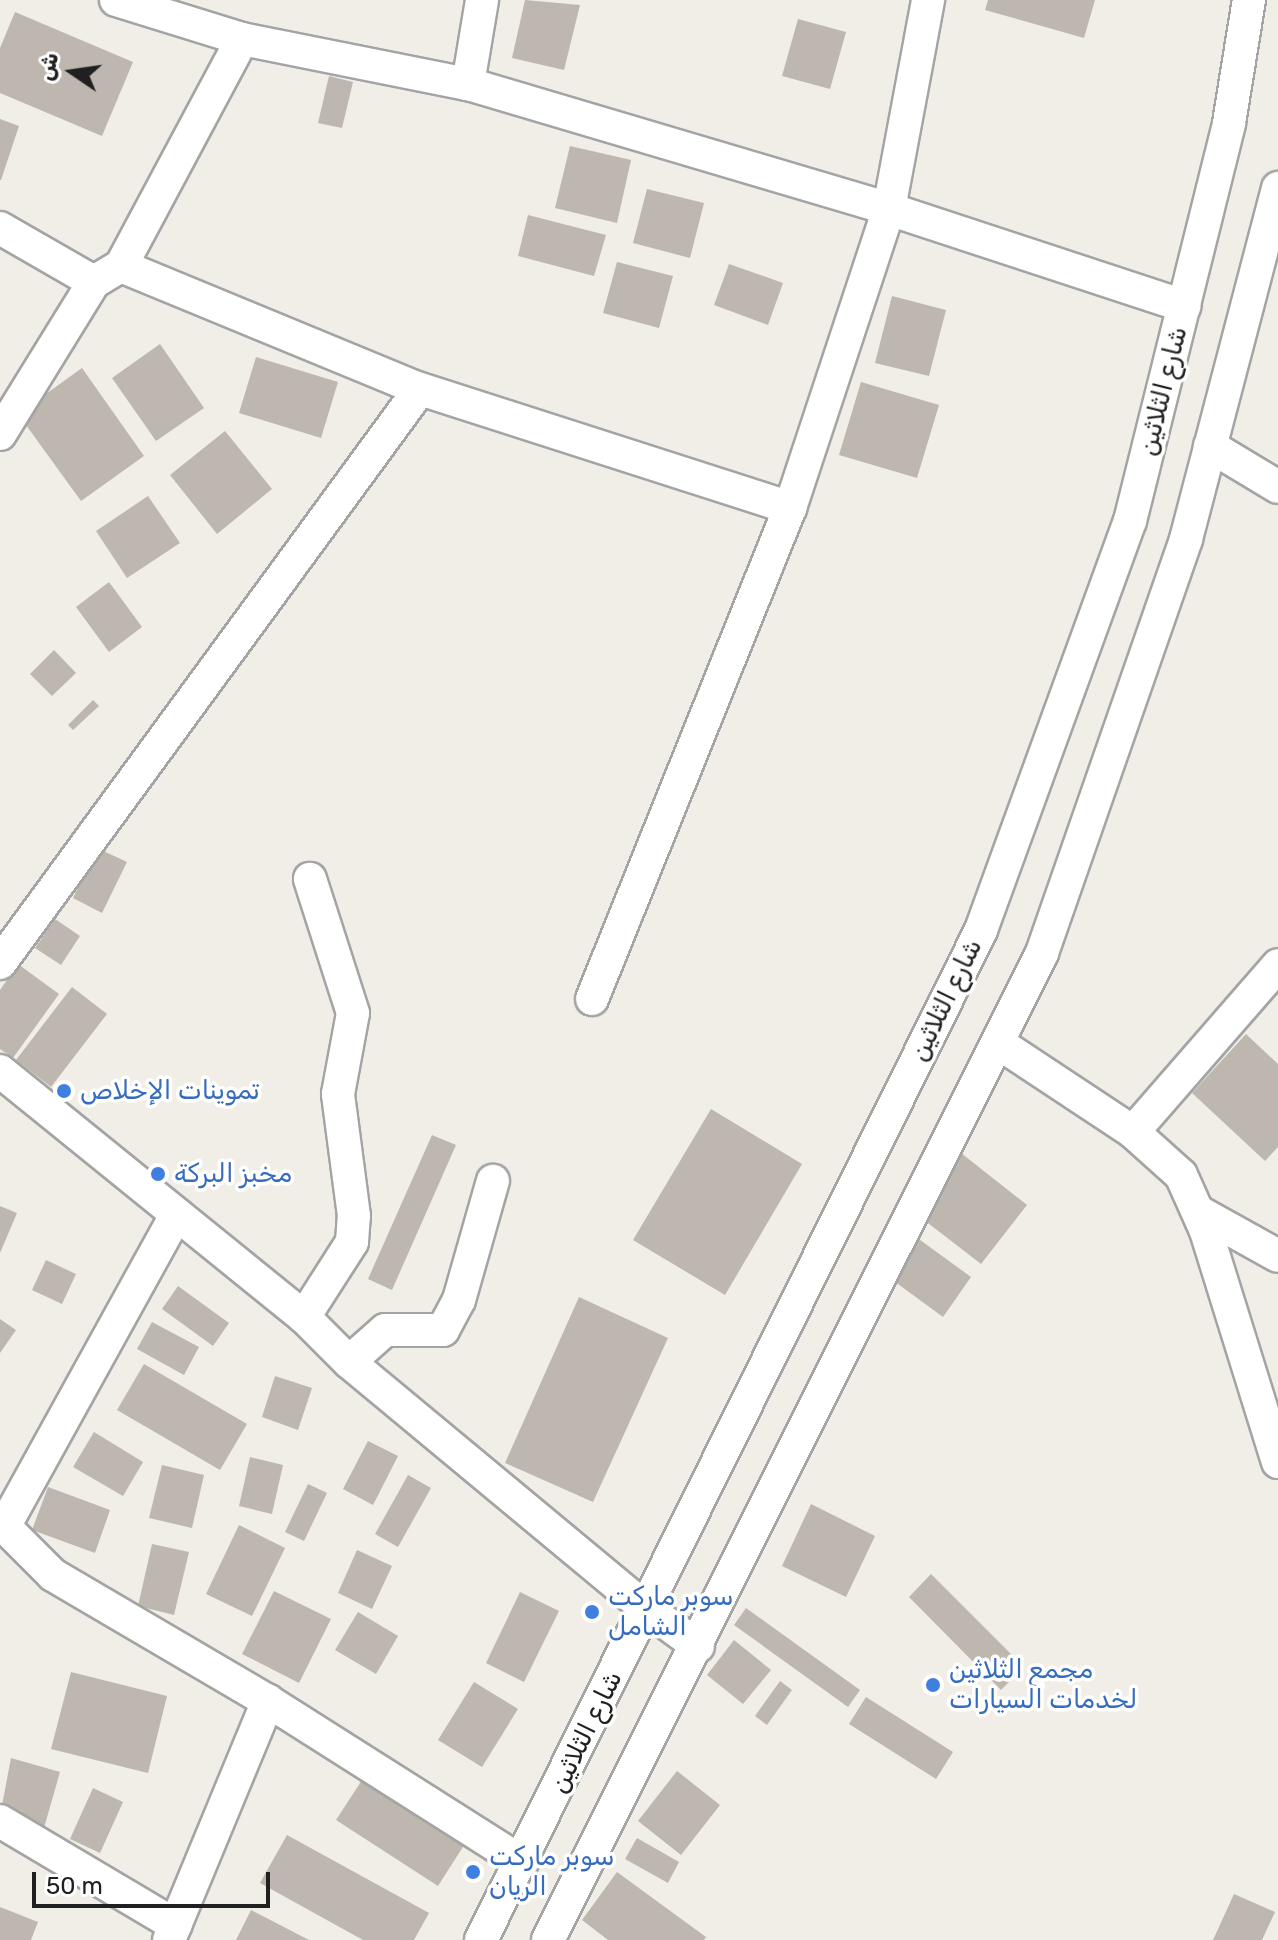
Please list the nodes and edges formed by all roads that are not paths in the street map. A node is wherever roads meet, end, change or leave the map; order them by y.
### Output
1 (116, 0) edge
2 (482, 0) edge
3 (928, 0) edge
4 (1249, 0) edge
5 (242, 39) junction
6 (468, 84) junction
7 (1278, 188) edge
8 (889, 209) junction
9 (0, 228) edge
10 (108, 274) junction
11 (1184, 306) junction
12 (420, 389) junction
13 (0, 434) edge
14 (1210, 446) junction
15 (1278, 487) edge
16 (790, 508) junction
17 (310, 879) dead end
18 (0, 963) edge
19 (1278, 965) edge
20 (592, 999) dead end
21 (1000, 1044) junction
22 (0, 1071) edge
23 (1133, 1132) junction
24 (493, 1181) dead end
25 (1199, 1212) junction
26 (177, 1214) junction
27 (1278, 1256) edge
28 (304, 1317) junction
29 (349, 1362) junction
30 (1278, 1462) edge
31 (2, 1523) edge
32 (647, 1609) junction
33 (698, 1646) junction
34 (268, 1701) junction
35 (0, 1821) edge
36 (522, 1862) junction
37 (172, 1932) edge
38 (481, 1940) edge
39 (548, 1940) edge

1 - 5 street
2 - 6 street
3 - 8 street
4 - 11 street, شارع الثلاثين
5 - 6 street
5 - 10 street
6 - 8 street
7 - 14 street
8 - 11 street
8 - 16 street
9 - 10 street
10 - 12 street
10 - 13 street
11 - 32 street, شارع الثلاثين
12 - 16 street
12 - 18 street
14 - 15 street
14 - 21 street
16 - 20 street
17 - 28 street
19 - 23 street
21 - 23 street
21 - 33 street
22 - 26 street
23 - 25 street
24 - 29 street
25 - 27 street
25 - 30 street
26 - 28 street
26 - 31 street
28 - 29 street
29 - 32 street
31 - 34 street
32 - 33 street
32 - 36 street, شارع الثلاثين
33 - 39 street
34 - 36 street
34 - 37 street
35 - 37 street
36 - 38 street, شارع الثلاثين

